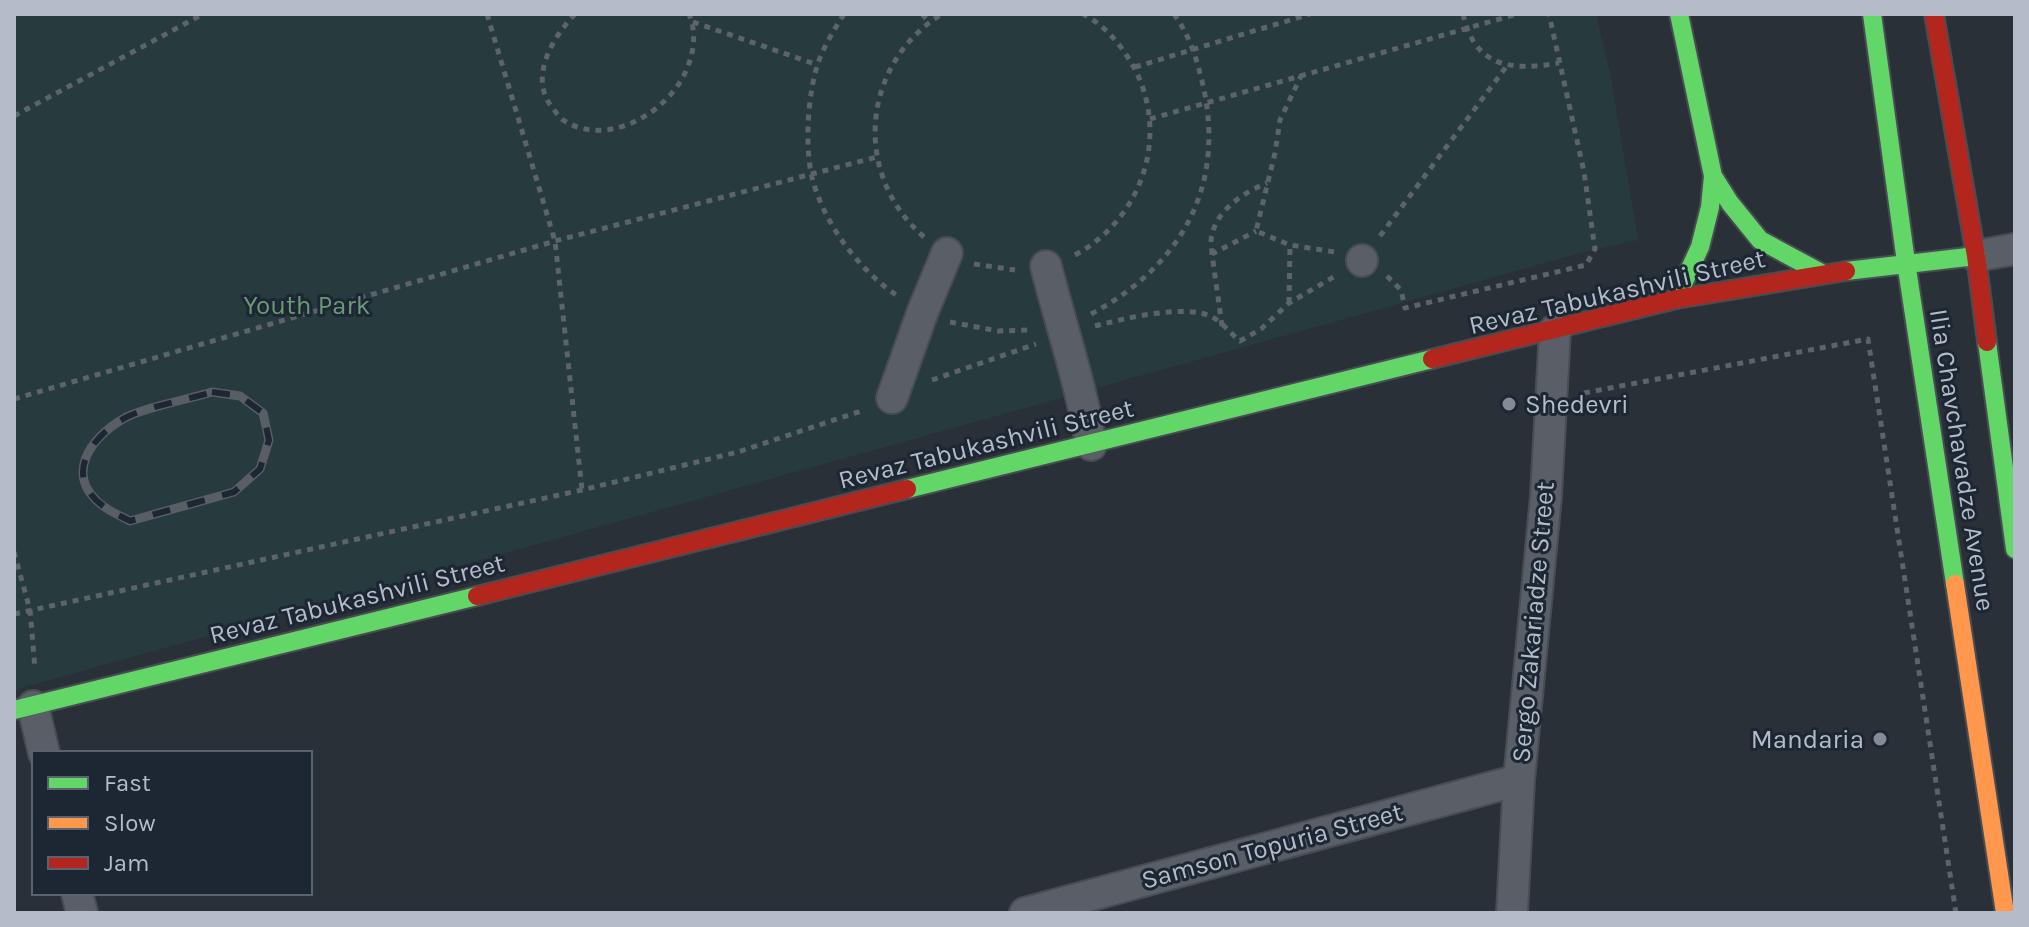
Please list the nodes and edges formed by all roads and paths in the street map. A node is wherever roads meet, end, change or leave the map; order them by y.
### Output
1 (203, 14) edge
2 (487, 14) edge
3 (575, 14) edge
4 (689, 14) edge
5 (844, 14) edge
6 (922, 14) edge
7 (942, 14) edge
8 (1174, 14) edge
9 (1310, 14) edge
10 (1463, 14) edge
11 (1517, 14) edge
12 (1549, 14) edge
13 (1679, 14) edge
14 (1872, 14) edge
15 (1934, 14) edge
16 (1087, 15) edge
17 (692, 22) junction
18 (929, 22) junction
19 (1466, 26) junction
20 (1194, 48) junction
21 (818, 65) junction
22 (1135, 67) junction
23 (1506, 67) junction
24 (1302, 74) junction
25 (1207, 102) junction
26 (14, 116) edge
27 (1150, 119) junction
28 (877, 157) junction
29 (811, 173) junction
30 (1713, 176) junction
31 (1268, 182) junction
32 (1256, 231) junction
33 (555, 241) junction
34 (1290, 245) junction
35 (2015, 249) edge
36 (947, 253) junction
37 (1212, 254) junction
38 (1976, 256) junction
39 (1906, 262) junction
40 (1046, 266) junction
41 (1823, 274) junction
42 (1676, 299) junction
43 (1289, 303) dead end
44 (923, 311) junction
45 (1061, 324) junction
46 (1222, 326) dead end
47 (1555, 330) junction
48 (892, 398) dead end
49 (14, 399) edge
50 (1551, 399) junction
51 (1091, 445) junction
52 (582, 490) dead end
53 (2015, 549) edge
54 (14, 552) edge
55 (24, 708) edge
56 (43, 751) edge
57 (1519, 780) junction
58 (1025, 913) edge
59 (1512, 913) edge
60 (1956, 913) edge
61 (2005, 913) edge

1 - 26 path
2 - 33 path
3 - 17 path
4 - 17 path
5 - 21 path
6 - 18 path
7 - 18 path
8 - 20 path
9 - 20 path
10 - 19 path
11 - 19 path
12 - 23 path
13 - 30 main road
14 - 39 main road, Ilia Chavchavadze Avenue
15 - 38 main road, Ilia Chavchavadze Avenue
16 - 22 path
17 - 21 path
18 - 28 path
19 - 23 path
19 - 24 path
20 - 22 path
20 - 25 path
21 - 29 path
22 - 27 path
23 - 34 path
24 - 25 path
24 - 31 path
25 - 27 path
25 - 45 path
27 - 40 path
28 - 29 path
28 - 36 path
29 - 33 path
29 - 44 path
30 - 41 main road
30 - 42 main road
31 - 32 path
31 - 37 path
32 - 34 path
32 - 37 path
33 - 49 path
33 - 52 path
34 - 43 path
35 - 38 street
36 - 40 path
36 - 44 street
37 - 46 path
38 - 39 main road, Revaz Tabukashvili Street
38 - 53 main road, Ilia Chavchavadze Avenue
39 - 41 main road, Revaz Tabukashvili Street
39 - 61 main road, Ilia Chavchavadze Avenue
40 - 45 street
41 - 42 main road, Revaz Tabukashvili Street
42 - 47 main road, Revaz Tabukashvili Street
44 - 45 path
44 - 48 street
45 - 51 street
47 - 50 street, Sergo Zakariadze Street
47 - 51 main road, Revaz Tabukashvili Street
50 - 57 street, Sergo Zakariadze Street
50 - 60 path
51 - 55 main road, Revaz Tabukashvili Street
54 - 55 path
55 - 56 street
57 - 58 street, Samson Topuria Street
57 - 59 street, Sergo Zakariadze Street

